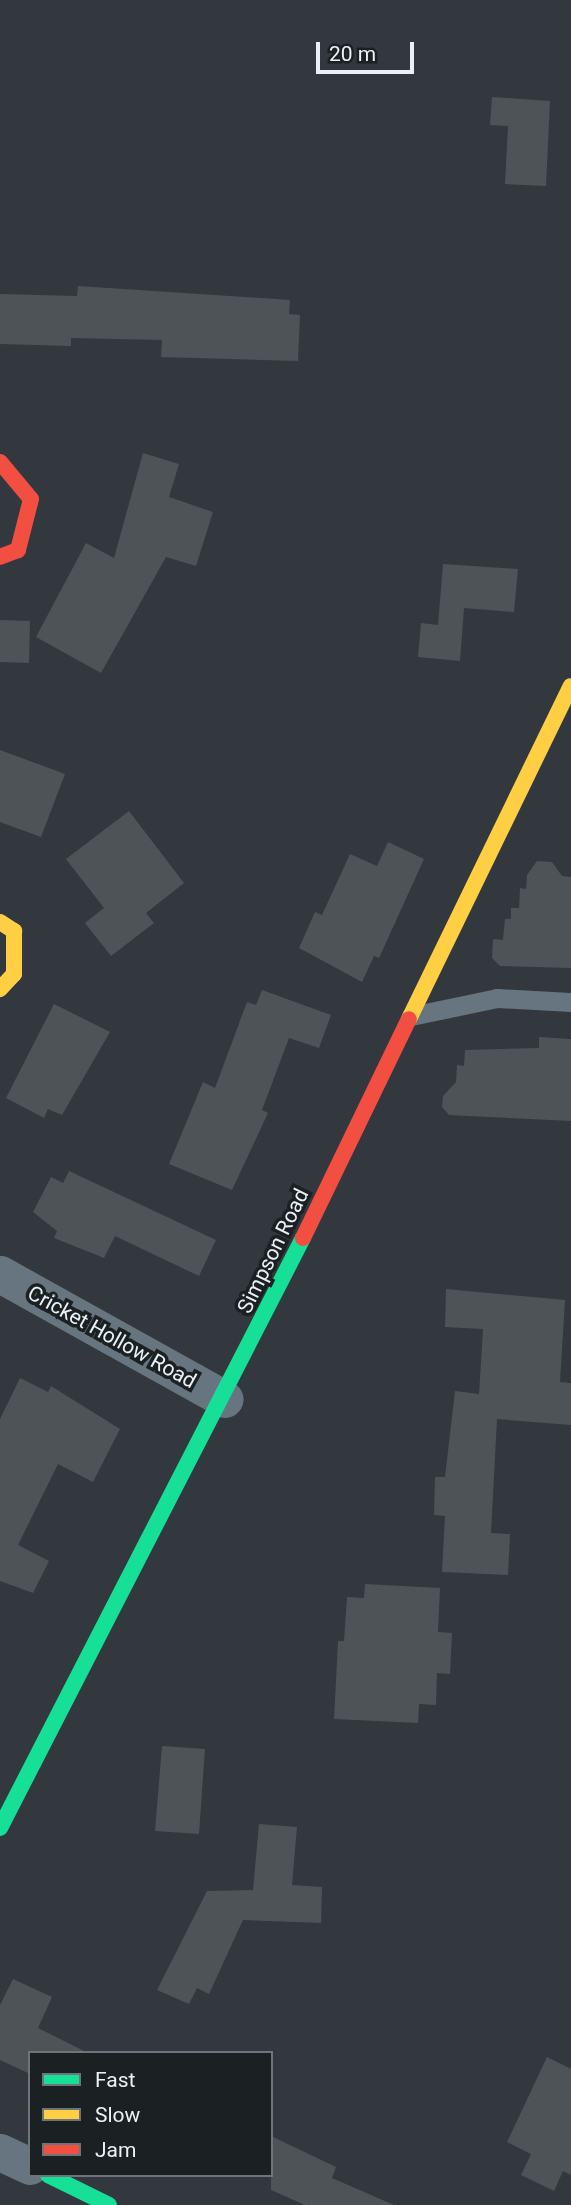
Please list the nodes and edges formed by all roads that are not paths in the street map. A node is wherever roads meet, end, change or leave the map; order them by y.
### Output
1 (0, 462) edge
2 (0, 557) edge
3 (571, 686) edge
4 (0, 922) edge
5 (0, 989) edge
6 (571, 1002) edge
7 (411, 1016) junction
8 (0, 1274) edge
9 (225, 1399) junction
10 (0, 1828) edge
11 (0, 2152) edge
12 (28, 2165) edge
13 (52, 2177) edge
14 (108, 2205) edge

1 - 2 street
3 - 7 street, Simpson Road
4 - 5 street
6 - 7 lane
7 - 9 street, Simpson Road
8 - 9 street, Cricket Hollow Road
9 - 10 street, Simpson Road
11 - 12 street
13 - 14 street

